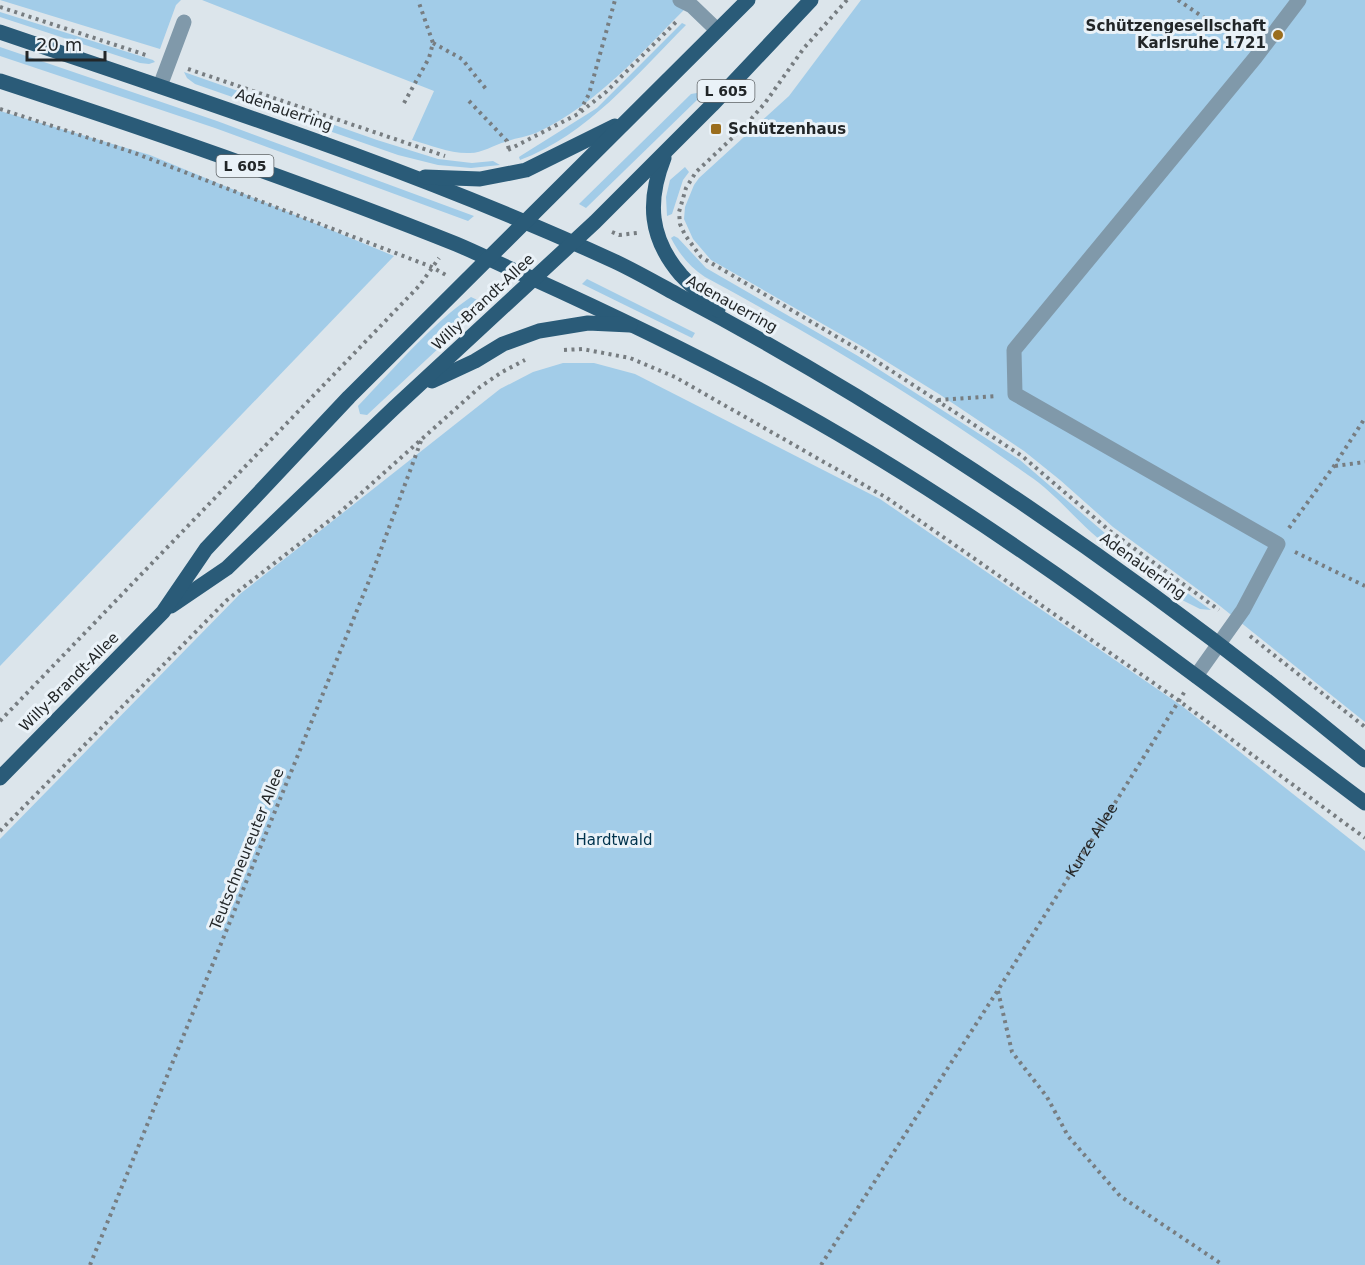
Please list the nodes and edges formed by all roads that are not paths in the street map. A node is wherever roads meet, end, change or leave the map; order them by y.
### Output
1 (748, 0) edge
2 (811, 0) edge
3 (1299, 0) edge
4 (686, 3) edge
5 (184, 22) dead end
6 (717, 30) junction
7 (0, 32) edge
8 (0, 81) edge
9 (160, 86) junction
10 (624, 122) junction
11 (667, 151) junction
12 (411, 176) junction
13 (523, 222) junction
14 (572, 243) junction
15 (487, 258) junction
16 (533, 279) junction
17 (728, 321) junction
18 (636, 325) junction
19 (416, 389) junction
20 (163, 612) junction
21 (1219, 644) junction
22 (1196, 676) junction
23 (1365, 760) edge
24 (0, 777) edge
25 (1365, 803) edge

1 - 6 main road, Willy-Brandt-Allee / L 605
2 - 11 main road, Willy-Brandt-Allee / L 605
3 - 21 lane
4 - 6 lane
5 - 9 lane
6 - 10 main road, Willy-Brandt-Allee / L 605
7 - 9 main road, Adenauerring
8 - 15 main road, L 605
9 - 12 main road, Adenauerring
10 - 12 main road
10 - 13 main road, Willy-Brandt-Allee / L 605
11 - 14 main road, Willy-Brandt-Allee / L 605
11 - 17 main road
12 - 13 main road, Adenauerring
13 - 14 main road, Adenauerring
13 - 15 main road, Willy-Brandt-Allee
14 - 16 main road, Willy-Brandt-Allee / L 605
14 - 17 main road, Adenauerring
15 - 16 main road, L 605
15 - 20 main road, Willy-Brandt-Allee
16 - 18 main road
16 - 19 main road, Willy-Brandt-Allee
17 - 21 main road, Adenauerring
18 - 19 main road
18 - 22 main road
19 - 20 main road, Willy-Brandt-Allee
20 - 24 main road, Willy-Brandt-Allee
21 - 22 lane
21 - 23 main road, Adenauerring
22 - 25 main road

